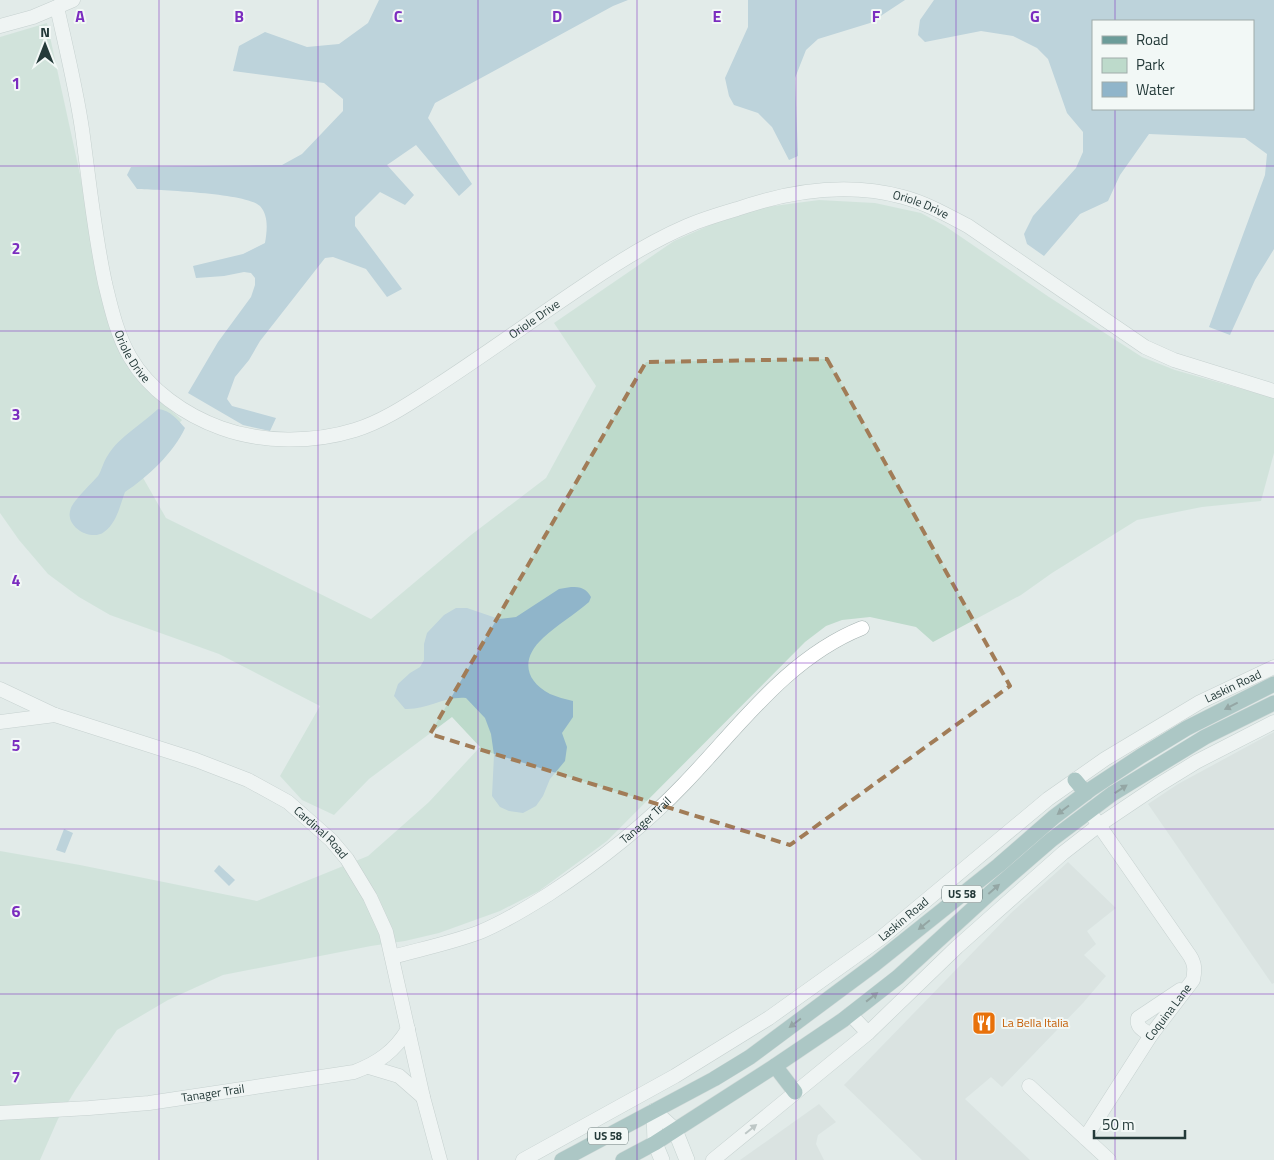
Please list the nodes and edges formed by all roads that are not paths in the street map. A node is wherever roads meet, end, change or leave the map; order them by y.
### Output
1 (73, 0) edge
2 (57, 7) junction
3 (0, 26) edge
4 (1274, 391) edge
5 (862, 628) dead end
6 (1274, 666) edge
7 (1274, 684) edge
8 (0, 689) edge
9 (1274, 703) edge
10 (55, 715) junction
11 (0, 722) edge
12 (1274, 722) edge
13 (1075, 780) junction
14 (1086, 793) junction
15 (1090, 811) junction
16 (1099, 825) junction
17 (392, 957) junction
18 (1189, 985) junction
19 (850, 1014) junction
20 (408, 1029) junction
21 (868, 1033) junction
22 (1151, 1035) junction
23 (775, 1066) junction
24 (369, 1067) junction
25 (1029, 1086) dead end
26 (795, 1092) junction
27 (645, 1094) junction
28 (423, 1097) junction
29 (654, 1111) junction
30 (0, 1112) edge
31 (675, 1130) junction
32 (1085, 1138) junction
33 (655, 1144) junction
34 (440, 1160) edge
35 (523, 1160) edge
36 (562, 1160) edge
37 (623, 1160) edge
38 (662, 1160) edge
39 (687, 1160) edge
40 (713, 1160) edge
41 (1109, 1160) edge

1 - 2 street
2 - 3 street
2 - 4 street, Oriole Drive
5 - 17 street, Tanager Trail
6 - 13 street, Laskin Road
7 -> 14 main road, Laskin Road / US 58
8 - 10 street, Cardinal Road
15 -> 9 main road, US 58
10 - 11 street
10 - 17 street, Cardinal Road
12 - 16 street
13 - 14 main road
13 - 27 street, Laskin Road
14 -> 29 main road, Laskin Road / US 58
15 - 16 street, Coquina Lane
19 -> 15 main road, US 58
16 - 18 street, Coquina Lane
16 - 21 street
17 - 20 street, Cardinal Road
18 - 22 street, Coquina Lane
18 - 22 street
19 - 21 street
19 - 23 main road, US 58
20 - 24 street, Tanager Trail
20 - 28 street, Cardinal Road
21 - 26 street
22 - 32 street, Coquina Lane
23 - 26 main road
23 - 31 main road, US 58
24 - 28 street
24 - 30 street, Tanager Trail
25 - 32 street
40 -> 26 street
27 - 29 street
27 - 35 street, Laskin Road
28 - 34 street, Cardinal Road
29 - 31 main road
29 - 33 main road
29 - 36 main road, Laskin Road / US 58
31 - 33 main road, US 58
31 - 39 main road
32 - 41 street
33 - 37 main road, US 58
33 - 38 main road

